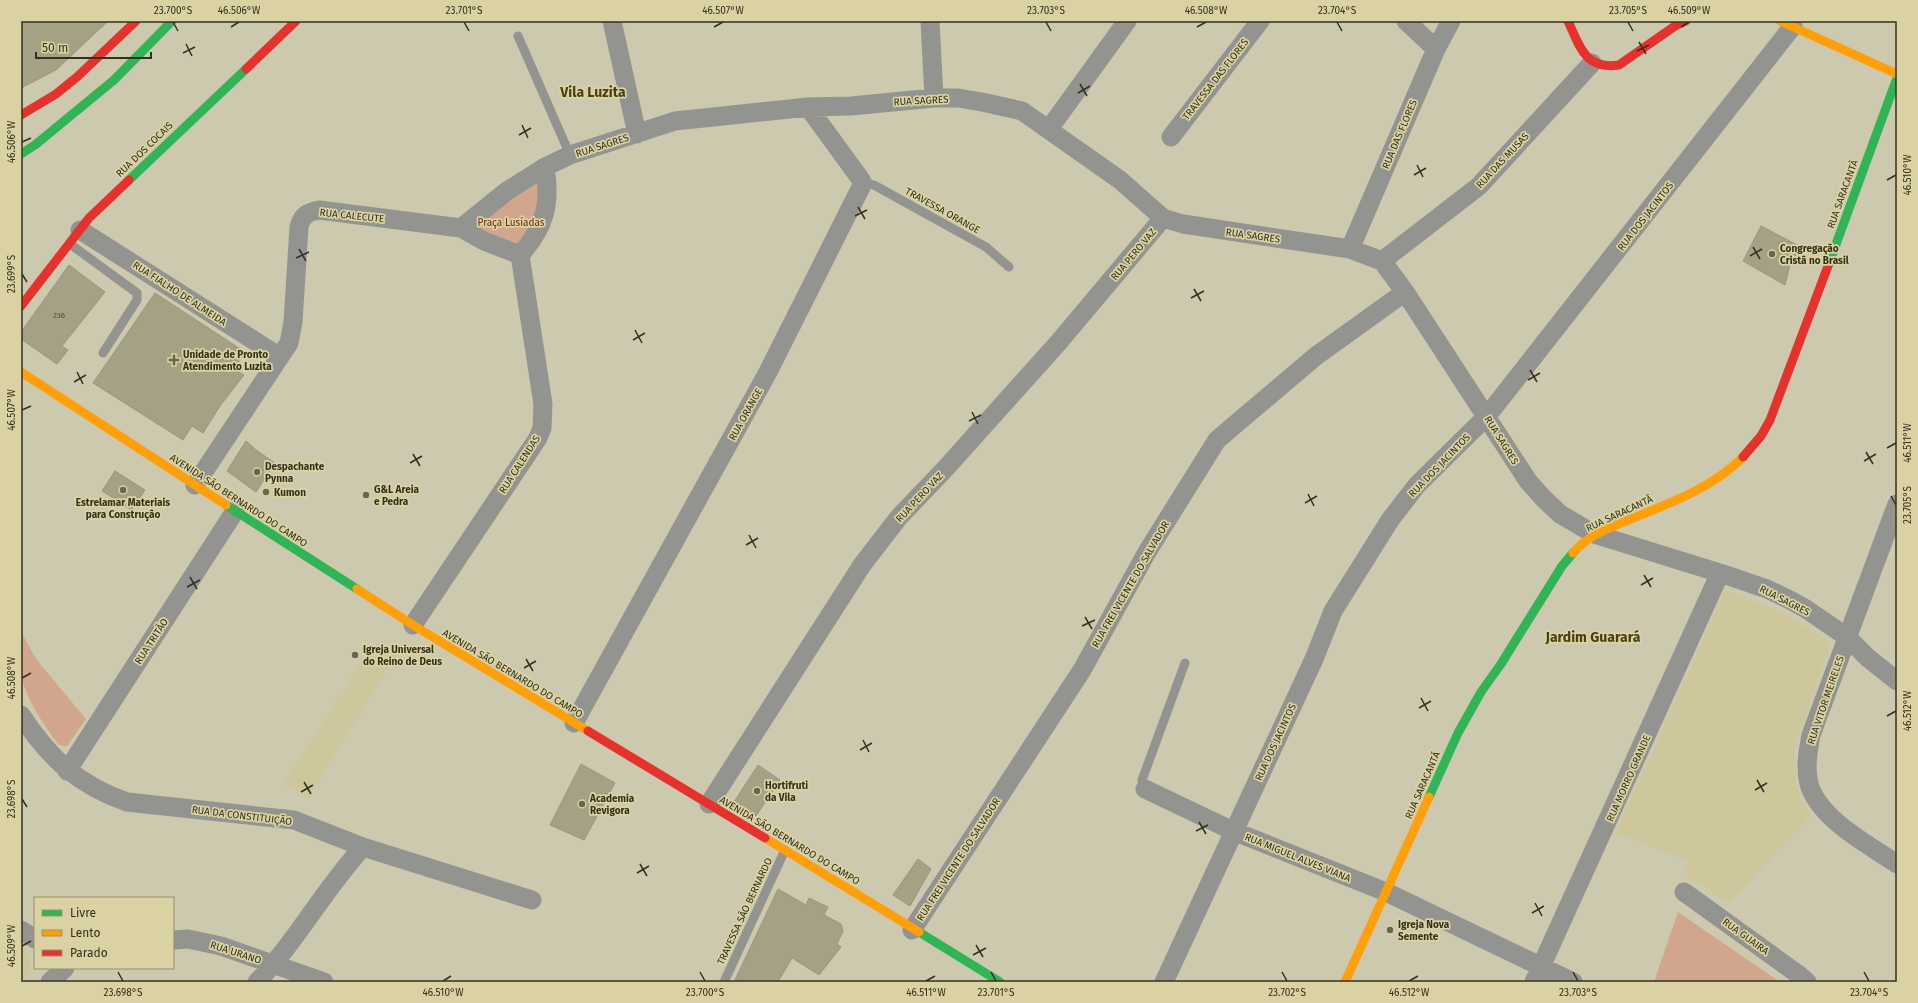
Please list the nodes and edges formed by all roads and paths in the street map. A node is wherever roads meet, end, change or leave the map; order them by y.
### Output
1 (136, 21) edge
2 (172, 21) edge
3 (296, 21) edge
4 (612, 21) edge
5 (930, 21) edge
6 (1127, 21) edge
7 (1260, 21) edge
8 (1406, 21) edge
9 (1451, 21) edge
10 (1568, 21) edge
11 (1686, 21) edge
12 (1787, 24) edge
13 (518, 36) dead end
14 (1436, 49) junction
15 (1592, 63) junction
16 (1897, 74) edge
17 (1897, 78) edge
18 (934, 98) junction
19 (808, 107) junction
20 (21, 115) edge
21 (1049, 129) junction
22 (637, 134) junction
23 (1172, 136) dead end
24 (21, 154) edge
25 (570, 155) junction
26 (545, 167) junction
27 (862, 182) junction
28 (1163, 218) junction
29 (461, 228) junction
30 (75, 237) junction
31 (1350, 249) junction
32 (520, 255) junction
33 (1382, 261) junction
34 (1009, 267) dead end
35 (1405, 292) junction
36 (21, 306) edge
37 (103, 353) dead end
38 (280, 357) junction
39 (21, 372) edge
40 (1487, 416) junction
41 (195, 485) junction
42 (1897, 504) edge
43 (235, 511) junction
44 (1594, 534) junction
45 (1720, 573) junction
46 (413, 625) junction
47 (1847, 637) junction
48 (1185, 663) dead end
49 (1897, 681) edge
50 (21, 715) edge
51 (574, 723) junction
52 (68, 771) junction
53 (1144, 789) joint
54 (709, 804) junction
55 (1233, 831) junction
56 (363, 847) junction
57 (785, 850) junction
58 (1897, 864) edge
59 (1386, 892) junction
60 (1684, 892) dead end
61 (532, 900) dead end
62 (21, 930) edge
63 (912, 930) junction
64 (34, 938) edge
65 (174, 940) edge
66 (274, 965) junction
67 (64, 969) edge
68 (1538, 974) edge
69 (50, 982) edge
70 (257, 982) edge
71 (324, 982) edge
72 (724, 982) edge
73 (1000, 982) edge
74 (1164, 982) edge
75 (1345, 982) edge
76 (1573, 982) edge
77 (1806, 982) edge

1 - 20 street
2 - 24 street
3 - 30 street, RUA DOS COCAIS
4 - 22 street
5 - 18 street
6 - 21 street
7 - 23 street, TRAVESSA DAS FLORES
8 - 14 street
9 - 14 street, RUA DAS FLORES
10 - 15 street
11 - 15 street
12 - 16 street
12 - 40 street, RUA DOS JACINTOS
13 - 25 lane
14 - 31 street, RUA DAS FLORES
15 - 33 street, RUA DAS MUSAS
17 - 44 street, RUA SARACANTÃ
18 - 19 street, RUA SAGRES
18 - 21 street, RUA SAGRES
19 - 22 street, RUA SAGRES
19 - 27 street
21 - 28 street, RUA SAGRES
22 - 25 street, RUA SAGRES
25 - 26 street, RUA SAGRES
26 - 29 street
26 - 32 street
27 - 34 lane, TRAVESSA ORANGE
27 - 51 street, RUA ORANGE
28 - 31 street, RUA SAGRES
28 - 54 street, RUA PERO VAZ
29 - 32 street
29 - 38 street, RUA CALECUTE
30 - 36 street, RUA DOS COCAIS
30 - 37 lane
30 - 38 street, RUA FIALHO DE ALMEIDA
31 - 33 street, RUA SAGRES
32 - 46 street, RUA CALENDAS
33 - 35 street, RUA SAGRES
35 - 40 street, RUA SAGRES
35 - 63 street, RUA FREI VICENTE DO SALVADOR
38 - 41 street, RUA CALECUTE
39 - 41 street, AVENIDA SÃO BERNARDO DO CAMPO
40 - 44 street, RUA SAGRES
40 - 55 street, RUA DOS JACINTOS
41 - 43 street, AVENIDA SÃO BERNARDO DO CAMPO
42 - 47 street, RUA VITOR MEIRELES
43 - 46 street, AVENIDA SÃO BERNARDO DO CAMPO
43 - 52 street, RUA TRITÃO
44 - 45 street, RUA SAGRES
44 - 59 street, RUA SARACANTÃ
45 - 47 street, RUA SAGRES
45 - 68 street, RUA MORRO GRANDE
46 - 51 street, AVENIDA SÃO BERNARDO DO CAMPO
47 - 49 street, RUA SAGRES
47 - 58 street, RUA VITOR MEIRELES
48 - 53 lane, RUA MIGUEL ALVES VIANA
50 - 52 street, RUA DA CONSTITUIÇÃO
51 - 54 street, AVENIDA SÃO BERNARDO DO CAMPO
52 - 56 street, RUA DA CONSTITUIÇÃO
53 - 55 street, RUA MIGUEL ALVES VIANA
54 - 57 street, AVENIDA SÃO BERNARDO DO CAMPO
55 - 59 street, RUA MIGUEL ALVES VIANA
55 - 74 street, RUA DOS JACINTOS
56 - 61 street, RUA DA CONSTITUIÇÃO
56 - 66 street
57 - 63 street, AVENIDA SÃO BERNARDO DO CAMPO
57 - 72 lane, TRAVESSA SÃO BERNARDO
59 - 68 street, RUA MIGUEL ALVES VIANA
59 - 75 street, RUA SARACANTÃ
60 - 77 street, RUA GUAIRA
62 - 64 street
63 - 73 street, AVENIDA SÃO BERNARDO DO CAMPO
65 - 66 street, RUA URANO
66 - 70 street
66 - 71 street, RUA URANO
67 - 69 street
68 - 76 street, RUA MIGUEL ALVES VIANA

